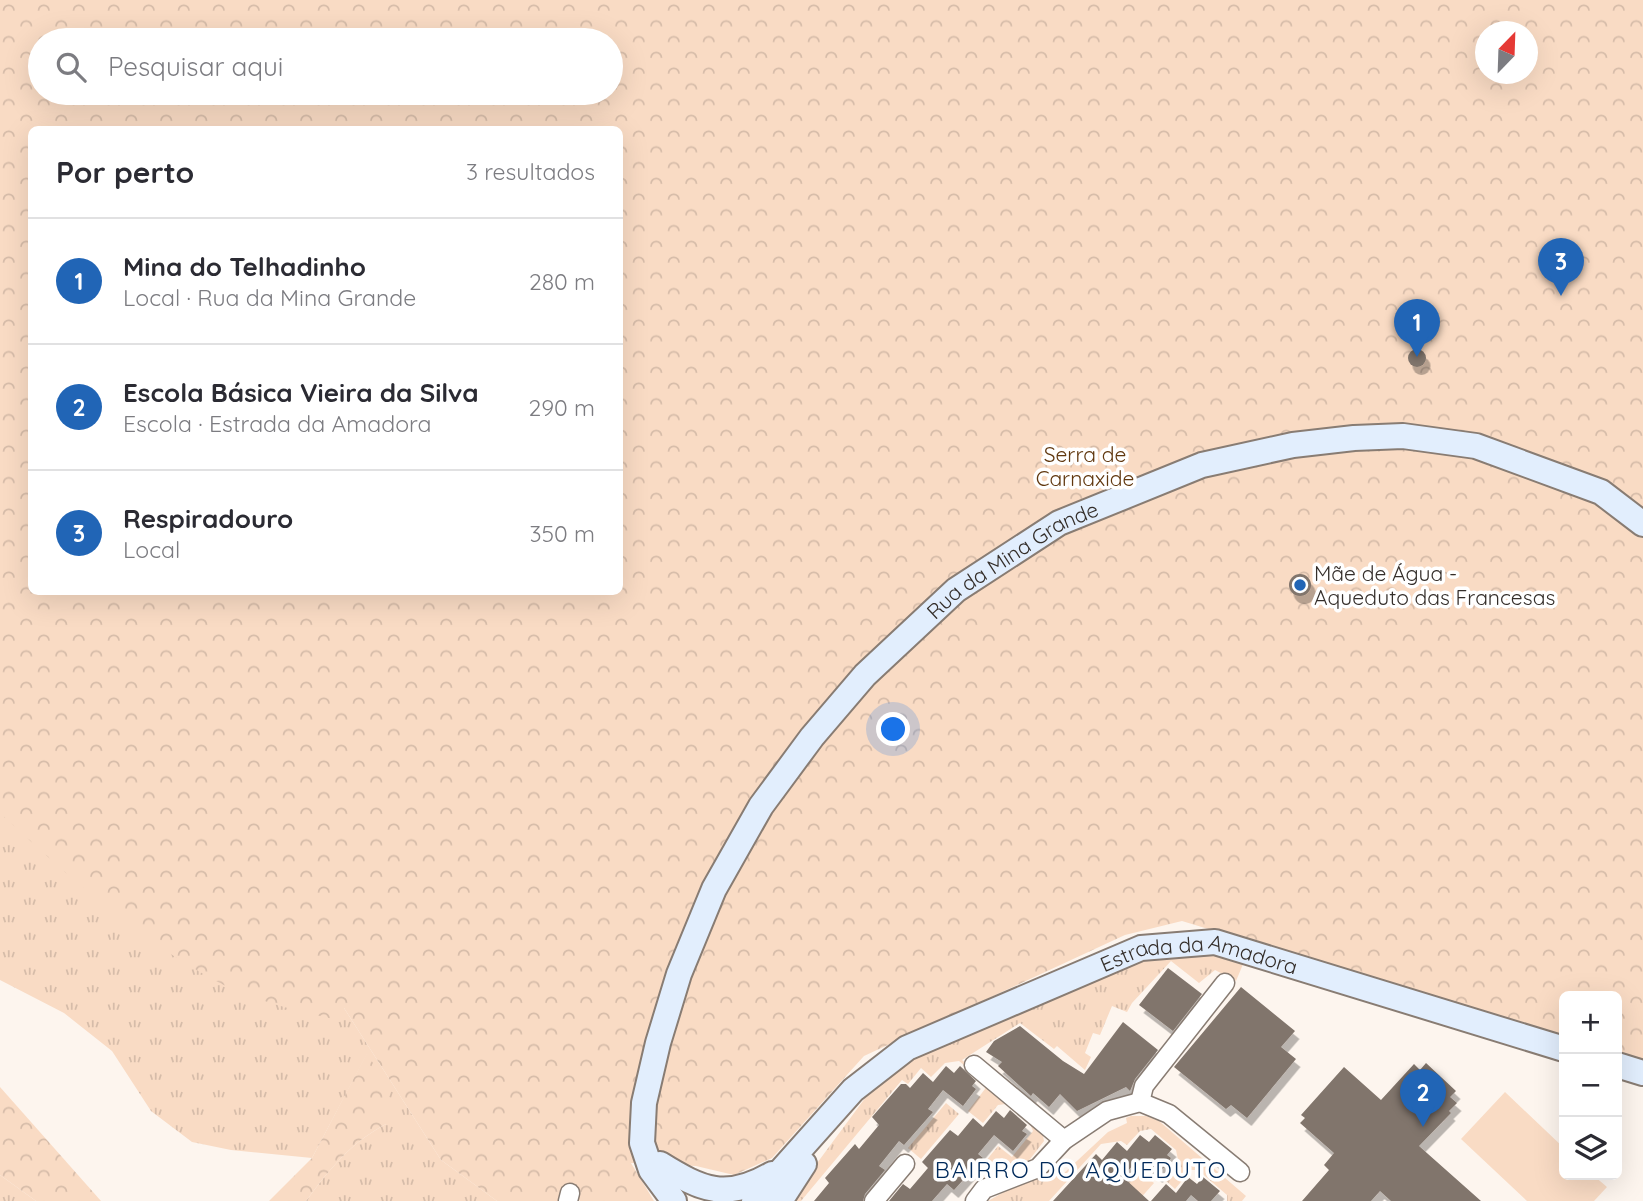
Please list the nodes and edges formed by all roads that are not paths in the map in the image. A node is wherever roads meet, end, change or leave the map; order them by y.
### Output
1 (1643, 524) edge
2 (1225, 983) dead end
3 (1559, 1047) edge
4 (974, 1065) dead end
5 (1622, 1067) edge
6 (1643, 1073) edge
7 (853, 1090) junction
8 (1140, 1102) junction
9 (644, 1103) junction
10 (1064, 1140) junction
11 (660, 1164) junction
12 (905, 1164) dead end
13 (785, 1167) junction
14 (1240, 1172) dead end
15 (674, 1201) edge
16 (704, 1201) edge
17 (754, 1201) edge
18 (779, 1201) edge
19 (874, 1201) edge
20 (975, 1201) edge

1 - 9 street, Rua da Mina Grande
2 - 8 street
3 - 7 street, Estrada da Amadora
4 - 10 street
5 - 6 street
7 - 13 street, Estrada da Amadora
7 - 18 street, Estrada da Amadora
8 - 10 street
8 - 14 street
9 - 11 street, Rua da Mina Grande
9 - 15 street, Rua da Mina Grande
10 - 20 street
11 - 13 street
11 - 16 street
12 - 19 street
13 - 17 street, Estrada da Amadora

